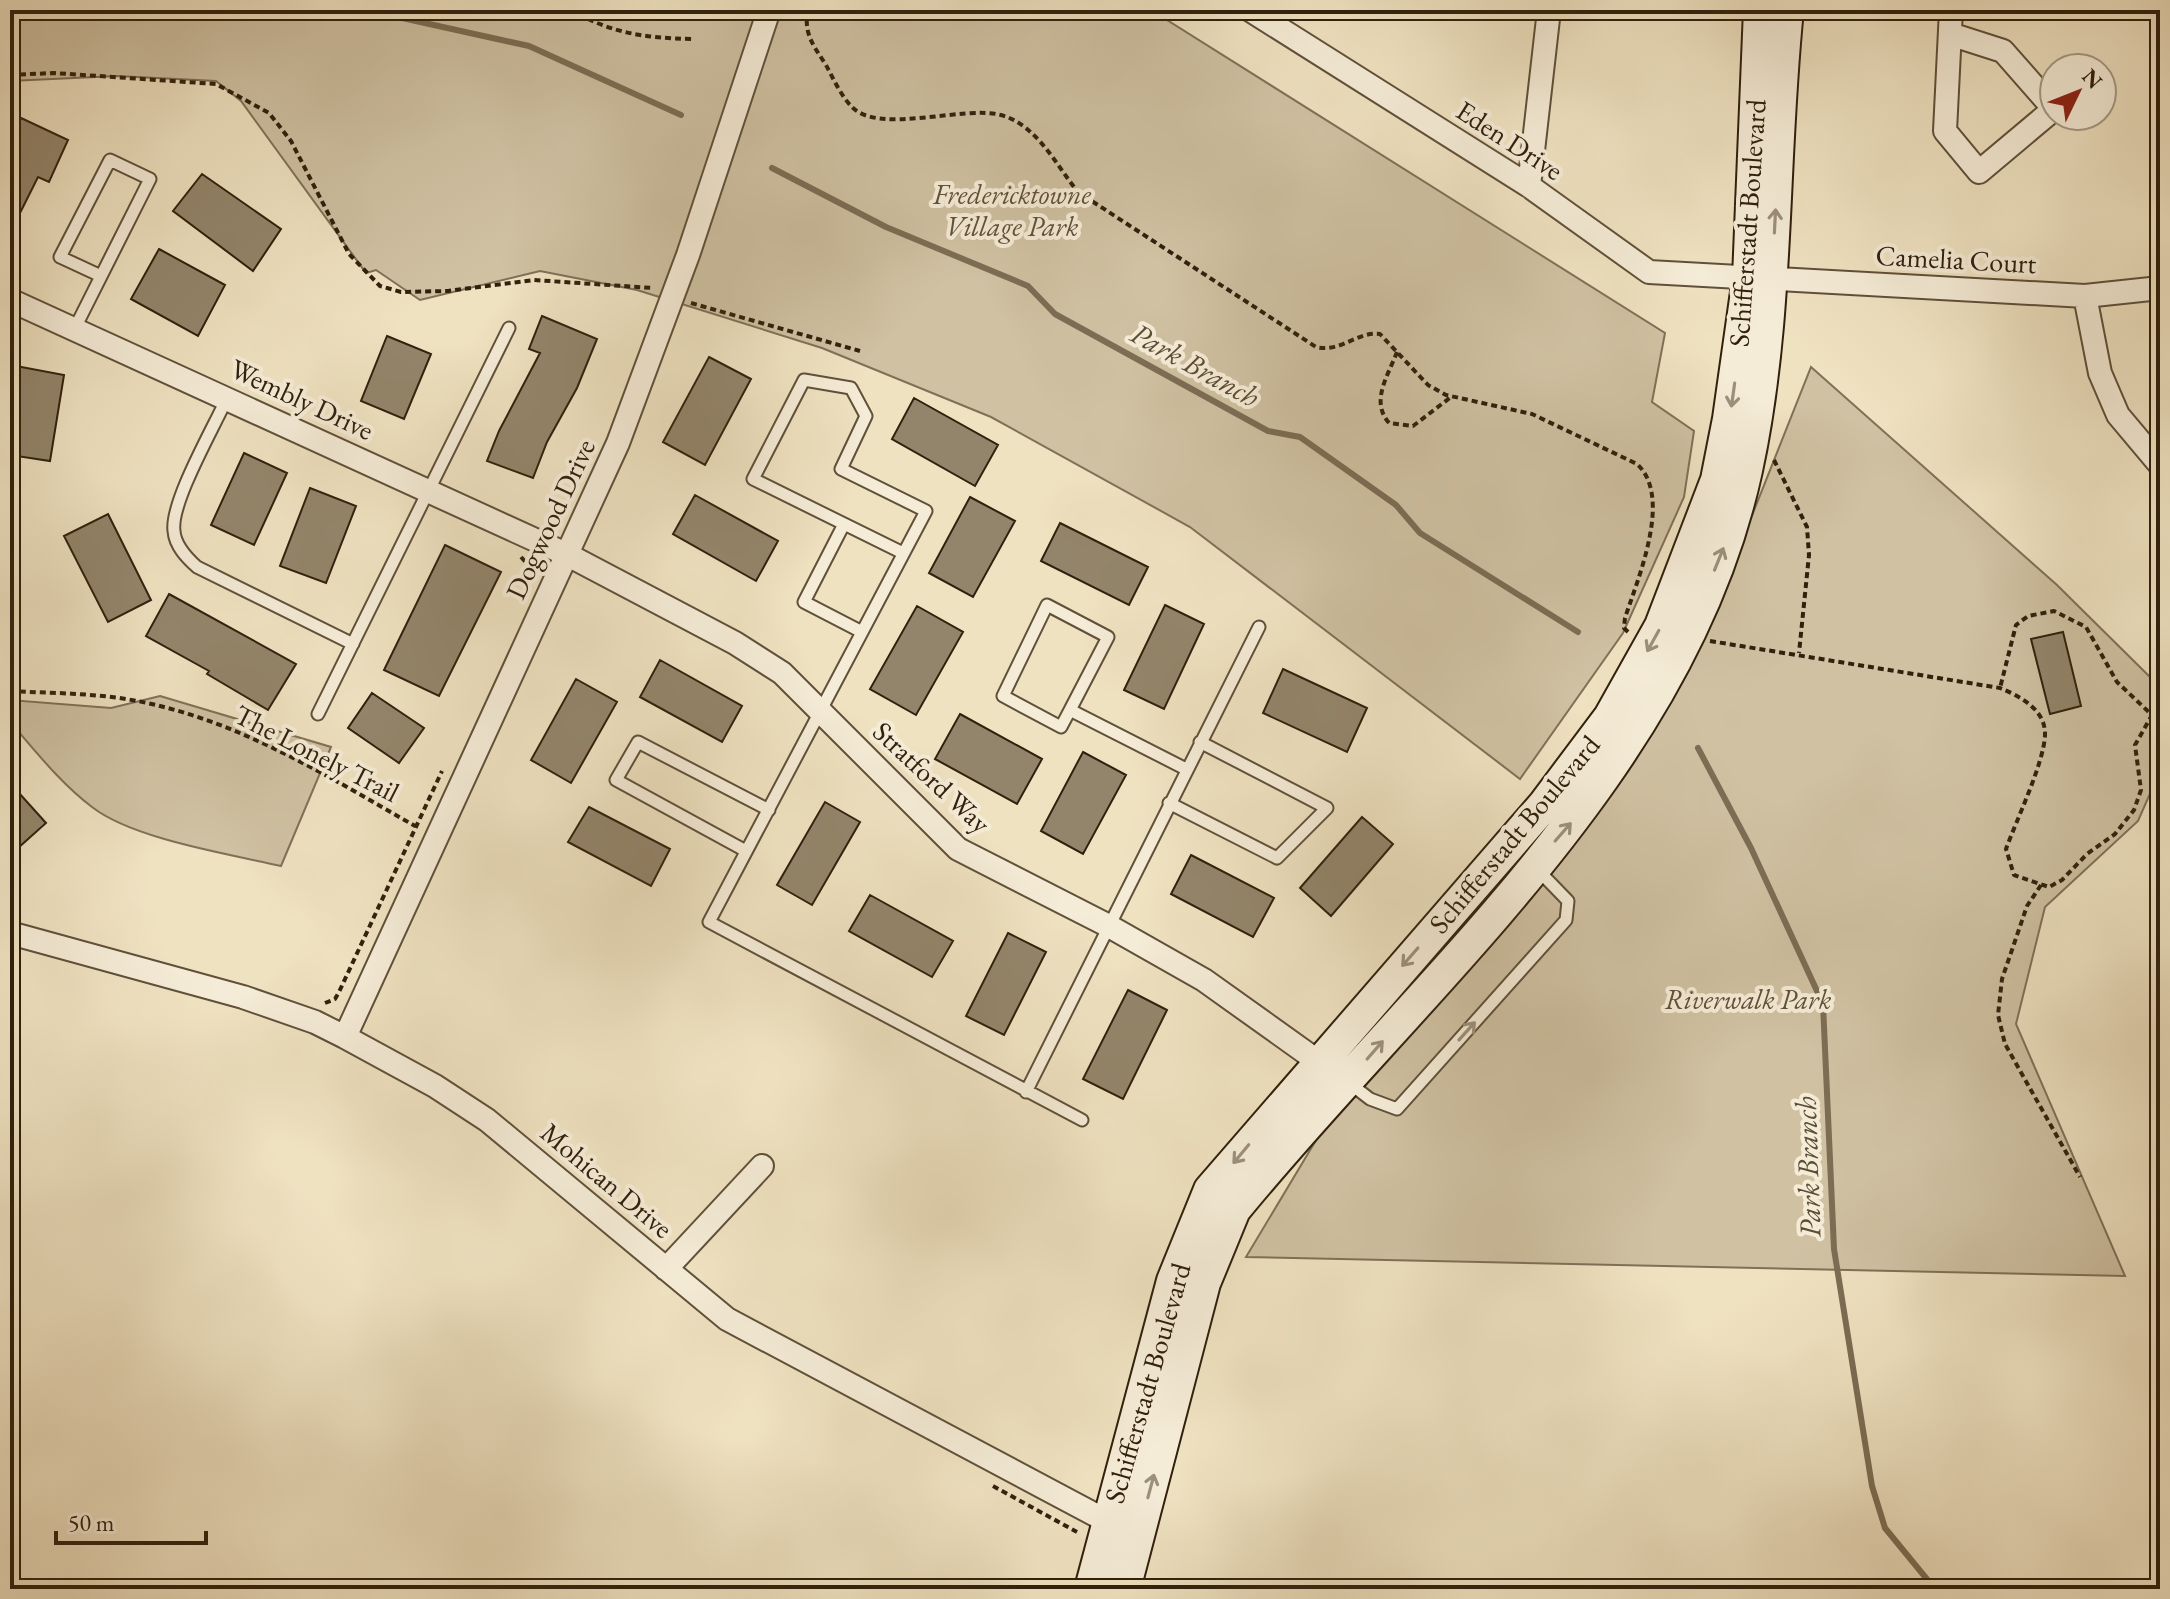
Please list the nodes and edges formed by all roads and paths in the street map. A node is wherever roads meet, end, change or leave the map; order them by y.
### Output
1 (570, 10) edge
2 (769, 10) edge
3 (808, 10) edge
4 (1250, 10) edge
5 (1549, 10) edge
6 (1760, 10) edge
7 (1787, 10) edge
8 (1951, 10) edge
9 (1950, 34) junction
10 (692, 39) dead end
11 (10, 75) edge
12 (1529, 186) junction
13 (101, 276) junction
14 (1761, 279) junction
15 (2160, 288) edge
16 (673, 295) junction
17 (2085, 296) junction
18 (10, 300) edge
19 (75, 328) junction
20 (509, 328) dead end
21 (860, 351) dead end
22 (1397, 352) junction
23 (1452, 396) junction
24 (227, 398) junction
25 (1769, 450) dead end
26 (2160, 465) edge
27 (430, 490) junction
28 (844, 524) junction
29 (903, 553) junction
30 (517, 554) dead end
31 (568, 555) junction
32 (524, 597) dead end
33 (1259, 627) dead end
34 (862, 632) junction
35 (1628, 632) dead end
36 (1704, 640) dead end
37 (353, 644) junction
38 (1799, 653) junction
39 (2000, 688) junction
40 (10, 691) edge
41 (1070, 710) junction
42 (821, 712) junction
43 (318, 714) dead end
44 (2152, 715) junction
45 (2160, 717) edge
46 (1200, 742) junction
47 (447, 760) dead end
48 (1186, 769) junction
49 (1169, 803) junction
50 (769, 810) junction
51 (415, 826) junction
52 (746, 851) junction
53 (1534, 866) junction
54 (2041, 885) junction
55 (1107, 925) junction
56 (10, 933) edge
57 (319, 1004) dead end
58 (345, 1037) junction
59 (1318, 1062) junction
60 (1348, 1081) junction
61 (1026, 1092) junction
62 (1082, 1120) dead end
63 (762, 1166) dead end
64 (2080, 1177) dead end
65 (666, 1269) junction
66 (984, 1481) dead end
67 (1108, 1522) junction
68 (1077, 1532) dead end
69 (1138, 1536) junction
70 (1091, 1589) edge
71 (1124, 1589) edge

1 - 10 path
2 - 16 street, Dogwood Drive
3 - 22 path
4 - 12 street, Eden Drive
5 - 12 street
6 - 14 main road, Schifferstadt Boulevard
14 -> 7 main road, Schifferstadt Boulevard
8 - 9 street
9 - 9 street
11 - 16 path
12 - 14 street, Eden Drive
13 - 13 lane
13 - 19 lane
14 - 17 street, Camelia Court
53 -> 14 main road, Schifferstadt Boulevard
14 -> 59 main road, Schifferstadt Boulevard
15 - 17 street, Camelia Court
16 - 21 path
16 - 31 street, Dogwood Drive
17 - 26 street
18 - 19 street, Wembly Drive
19 - 24 street, Wembly Drive
20 - 27 lane
22 - 23 path
22 - 23 path
23 - 35 path
24 - 27 street, Wembly Drive
24 - 37 lane
25 - 38 path
27 - 31 street, Wembly Drive
27 - 37 lane
28 - 29 lane
28 - 29 lane
28 - 34 lane
29 - 34 lane
30 - 32 path
31 - 42 street, Stratford Way
31 - 58 street, Dogwood Drive
33 - 46 lane
34 - 42 lane
36 - 38 path
37 - 43 lane
38 - 39 path
39 - 44 path
39 - 54 path
40 - 51 path, The Lonely Trail
41 - 41 lane
41 - 48 lane
42 - 50 lane
42 - 55 street, Stratford Way
44 - 45 path
44 - 54 path
46 - 48 lane
46 - 49 lane
47 - 51 path
48 - 49 lane
49 - 55 lane
50 - 52 lane
50 - 52 lane
51 - 57 path
52 - 61 lane
60 -> 53 main road, Schifferstadt Boulevard
60 -> 53 lane
54 - 64 path
55 - 59 street, Stratford Way
55 - 61 lane
56 - 58 street, Mohican Drive
58 - 65 street, Mohican Drive
59 - 60 street, Stratford Way
59 -> 67 main road, Schifferstadt Boulevard
69 -> 60 main road, Schifferstadt Boulevard
61 - 62 lane
63 - 65 street
65 - 67 street, Mohican Drive
66 - 68 path
67 - 69 street, Mohican Drive
67 - 70 main road, Schifferstadt Boulevard
69 - 71 main road, Schifferstadt Boulevard

